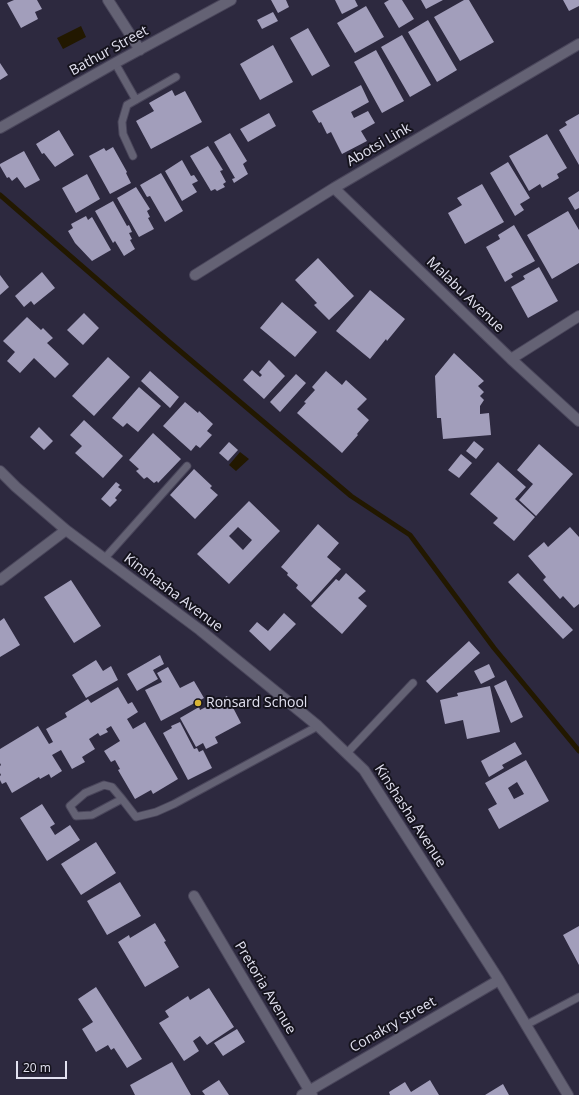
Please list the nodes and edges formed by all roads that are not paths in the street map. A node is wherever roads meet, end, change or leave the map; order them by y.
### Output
1 (108, 0) edge
2 (231, 0) edge
3 (579, 44) edge
4 (140, 50) junction
5 (115, 63) junction
6 (176, 77) dead end
7 (136, 100) junction
8 (0, 128) edge
9 (133, 156) dead end
10 (334, 188) junction
11 (195, 275) dead end
12 (579, 316) edge
13 (511, 359) junction
14 (579, 421) edge
15 (187, 466) dead end
16 (0, 471) edge
17 (66, 530) junction
18 (104, 559) junction
19 (0, 580) edge
20 (413, 683) dead end
21 (318, 726) junction
22 (347, 753) junction
23 (122, 799) junction
24 (194, 896) dead end
25 (499, 980) junction
26 (579, 997) edge
27 (526, 1025) junction
28 (308, 1094) edge
29 (568, 1095) edge

1 - 4 street
2 - 4 street, Bathur Street
3 - 10 street, Abotsi Link
4 - 5 street, Bathur Street
5 - 7 lane
5 - 8 street, Bathur Street
6 - 7 lane
7 - 9 lane
10 - 11 street, Abotsi Link
10 - 13 street, Malabu Avenue
12 - 13 street
13 - 14 street, Malabu Avenue
15 - 18 lane
16 - 17 street, Kinshasha Avenue
17 - 18 street, Kinshasha Avenue
17 - 19 street
18 - 21 street, Kinshasha Avenue
20 - 22 lane
21 - 22 street, Kinshasha Avenue
21 - 23 lane
22 - 25 street, Kinshasha Avenue
23 - 23 lane
24 - 28 street, Pretoria Avenue
25 - 27 street, Kinshasha Avenue
25 - 28 street, Conakry Street
26 - 27 lane
27 - 29 street, Kinshasha Avenue

